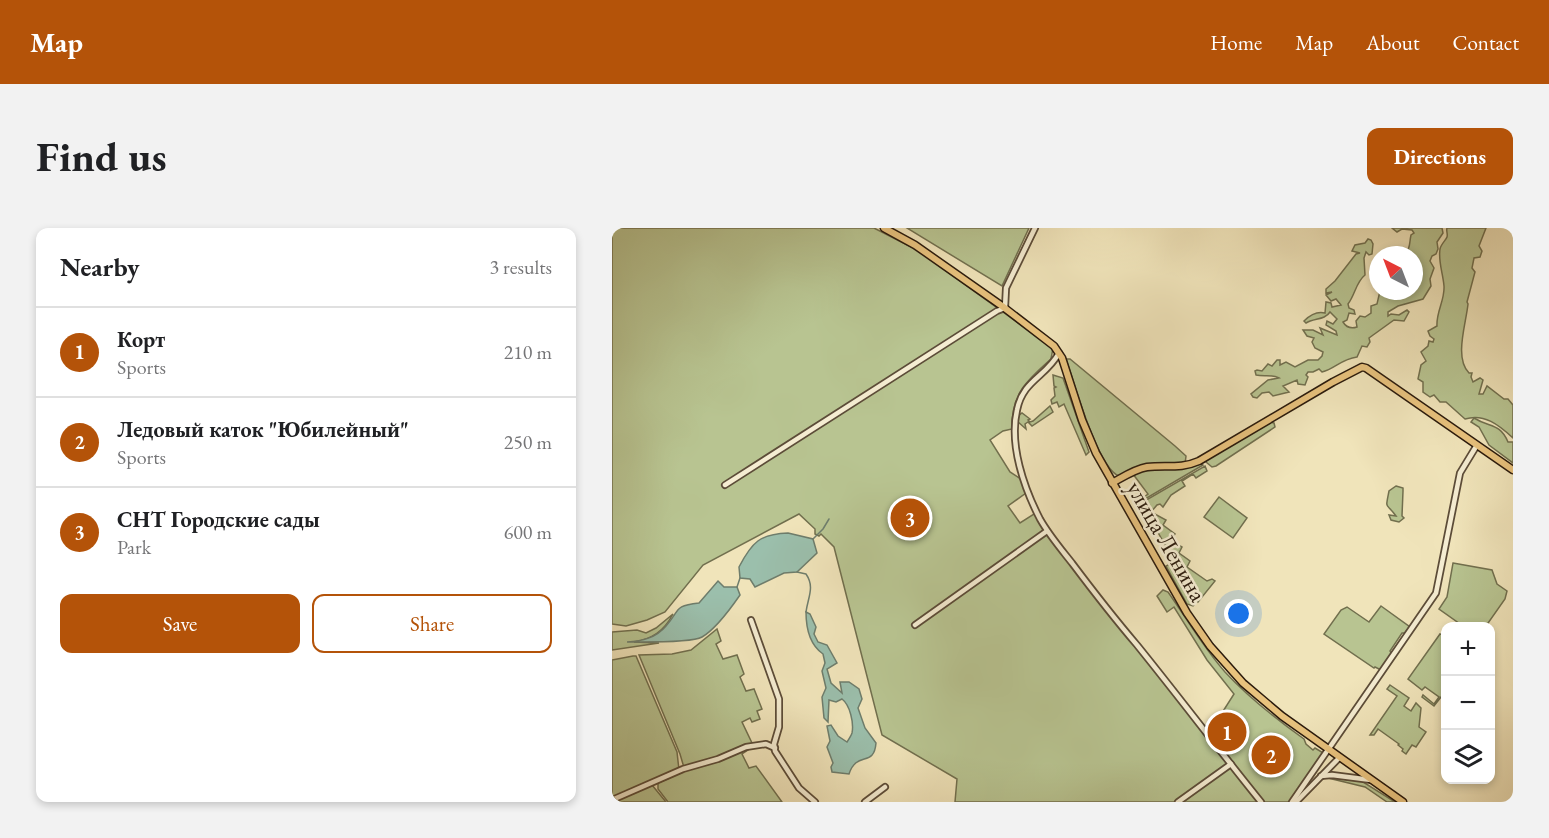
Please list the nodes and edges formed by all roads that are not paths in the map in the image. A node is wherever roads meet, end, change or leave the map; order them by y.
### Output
1 (884, 228) edge
2 (1035, 228) edge
3 (1005, 308) junction
4 (1059, 353) junction
5 (1477, 445) junction
6 (1513, 470) edge
7 (1112, 483) junction
8 (724, 485) dead end
9 (1047, 531) junction
10 (751, 620) dead end
11 (915, 625) dead end
12 (775, 748) junction
13 (1328, 750) junction
14 (1339, 758) junction
15 (1231, 764) junction
16 (1321, 776) junction
17 (1371, 780) junction
18 (885, 787) dead end
19 (612, 800) edge
20 (815, 802) edge
21 (865, 802) edge
22 (1178, 802) edge
23 (1261, 802) edge
24 (1294, 802) edge
25 (1403, 802) edge

1 - 3 main road
2 - 3 street
3 - 4 main road
3 - 8 street
4 - 7 main road, улица Ленина
4 - 9 street
5 - 6 main road
5 - 7 main road
5 - 13 street
7 - 13 main road, улица Ленина
9 - 11 street
9 - 15 street
10 - 12 street
12 - 19 street
12 - 20 street
13 - 14 main road, улица Ленина
13 - 24 street
14 - 16 street
14 - 17 main road, улица Ленина
15 - 22 street
15 - 23 street
16 - 17 street
16 - 24 street
17 - 25 main road, улица Ленина
18 - 21 street

